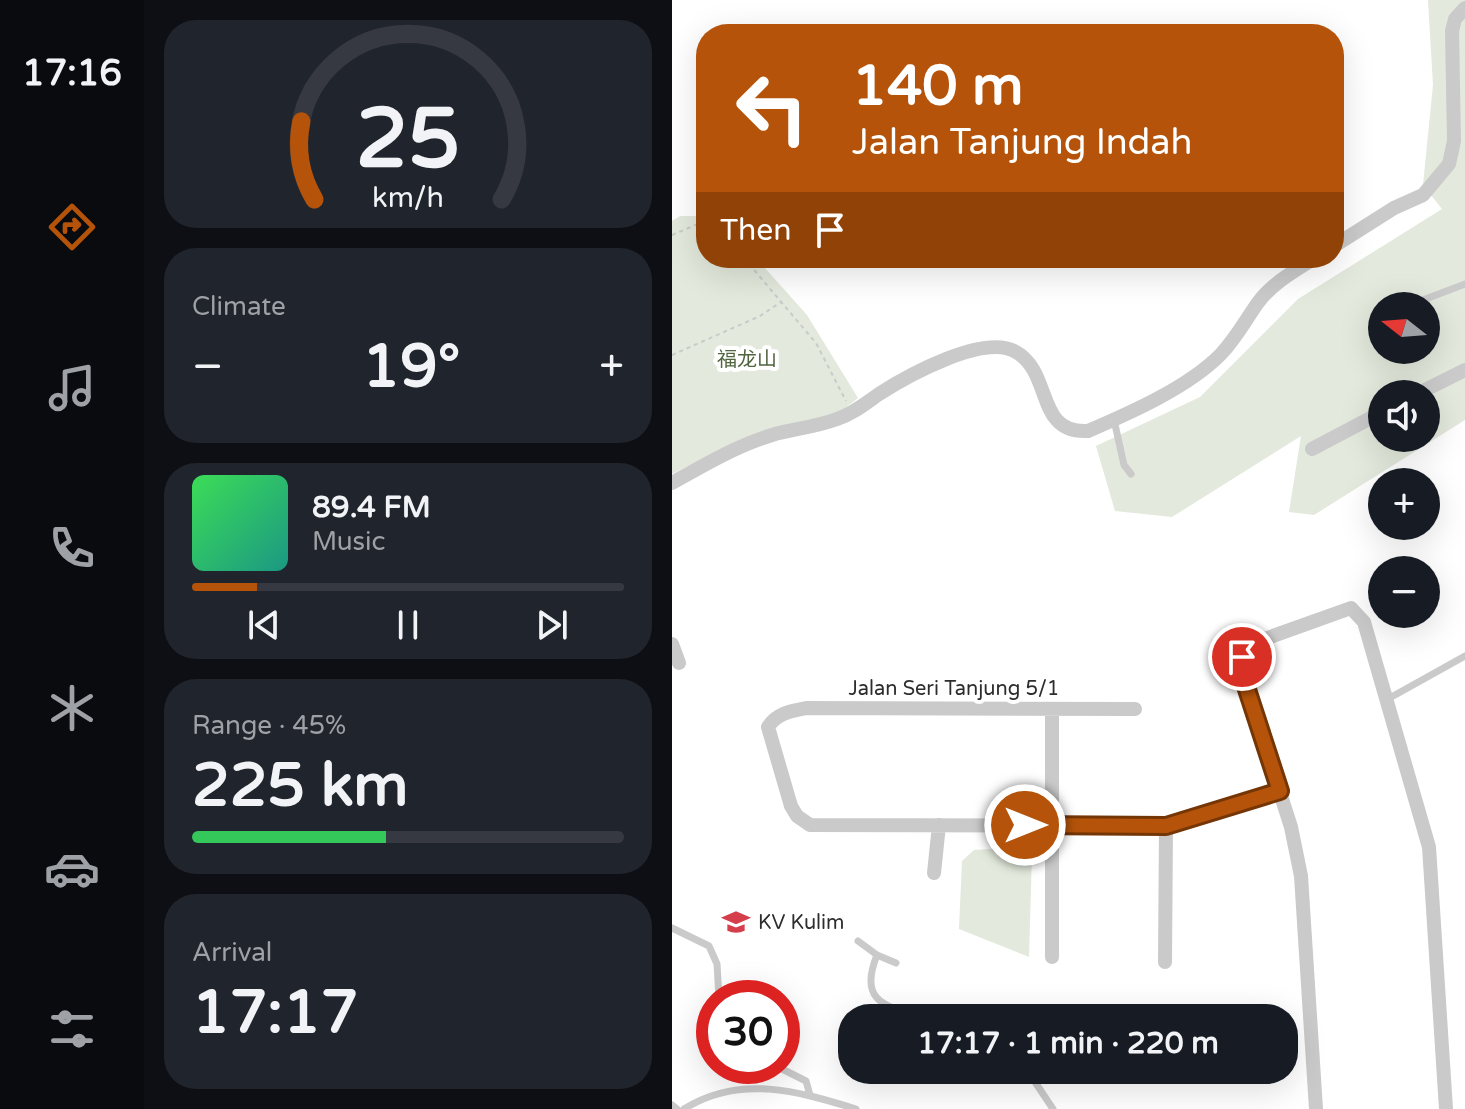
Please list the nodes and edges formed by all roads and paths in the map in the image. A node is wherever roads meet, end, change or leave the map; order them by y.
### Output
1 (1465, 8) edge
2 (1458, 155) edge
3 (696, 225) edge
4 (672, 235) edge
5 (1344, 240) edge
6 (752, 268) edge
7 (1301, 268) edge
8 (1465, 284) edge
9 (1440, 293) edge
10 (781, 302) junction
11 (672, 355) edge
12 (1465, 370) edge
13 (1440, 382) edge
14 (850, 414) junction
15 (1114, 419) junction
16 (1368, 419) edge
17 (1312, 449) dead end
18 (1131, 474) dead end
19 (672, 483) edge
20 (672, 644) edge
21 (1465, 656) edge
22 (676, 666) edge
23 (1386, 700) junction
24 (1052, 709) junction
25 (1135, 709) dead end
26 (1280, 791) junction
27 (939, 825) junction
28 (1053, 826) junction
29 (1166, 826) junction
30 (934, 873) dead end
31 (672, 928) edge
32 (858, 941) dead end
33 (877, 955) junction
34 (1052, 957) dead end
35 (1165, 962) dead end
36 (896, 963) dead end
37 (718, 980) edge
38 (883, 1004) edge
39 (800, 1078) edge
40 (1036, 1084) edge
41 (810, 1095) junction
42 (672, 1105) edge
43 (677, 1109) edge
44 (684, 1109) edge
45 (856, 1109) edge
46 (1053, 1109) edge
47 (1316, 1109) edge
48 (1446, 1109) edge

1 - 2 street
2 - 5 street
3 - 4 path
6 - 10 path
7 - 15 street
8 - 9 lane
10 - 11 path
10 - 14 path
12 - 13 street
14 - 15 street
14 - 19 street
15 - 18 lane
16 - 17 street
20 - 22 street
21 - 23 lane
23 - 26 street
23 - 48 street
24 - 25 street, Jalan Seri Tanjung 5/1
24 - 27 street, Jalan Seri Tanjung 5/1
24 - 28 street
26 - 29 street
26 - 47 street
27 - 28 street
27 - 30 street
28 - 29 street
28 - 34 street
29 - 35 street
31 - 37 lane
32 - 33 lane
33 - 36 lane
33 - 38 lane
39 - 41 lane
40 - 46 lane
41 - 44 lane
41 - 45 lane
42 - 43 lane

